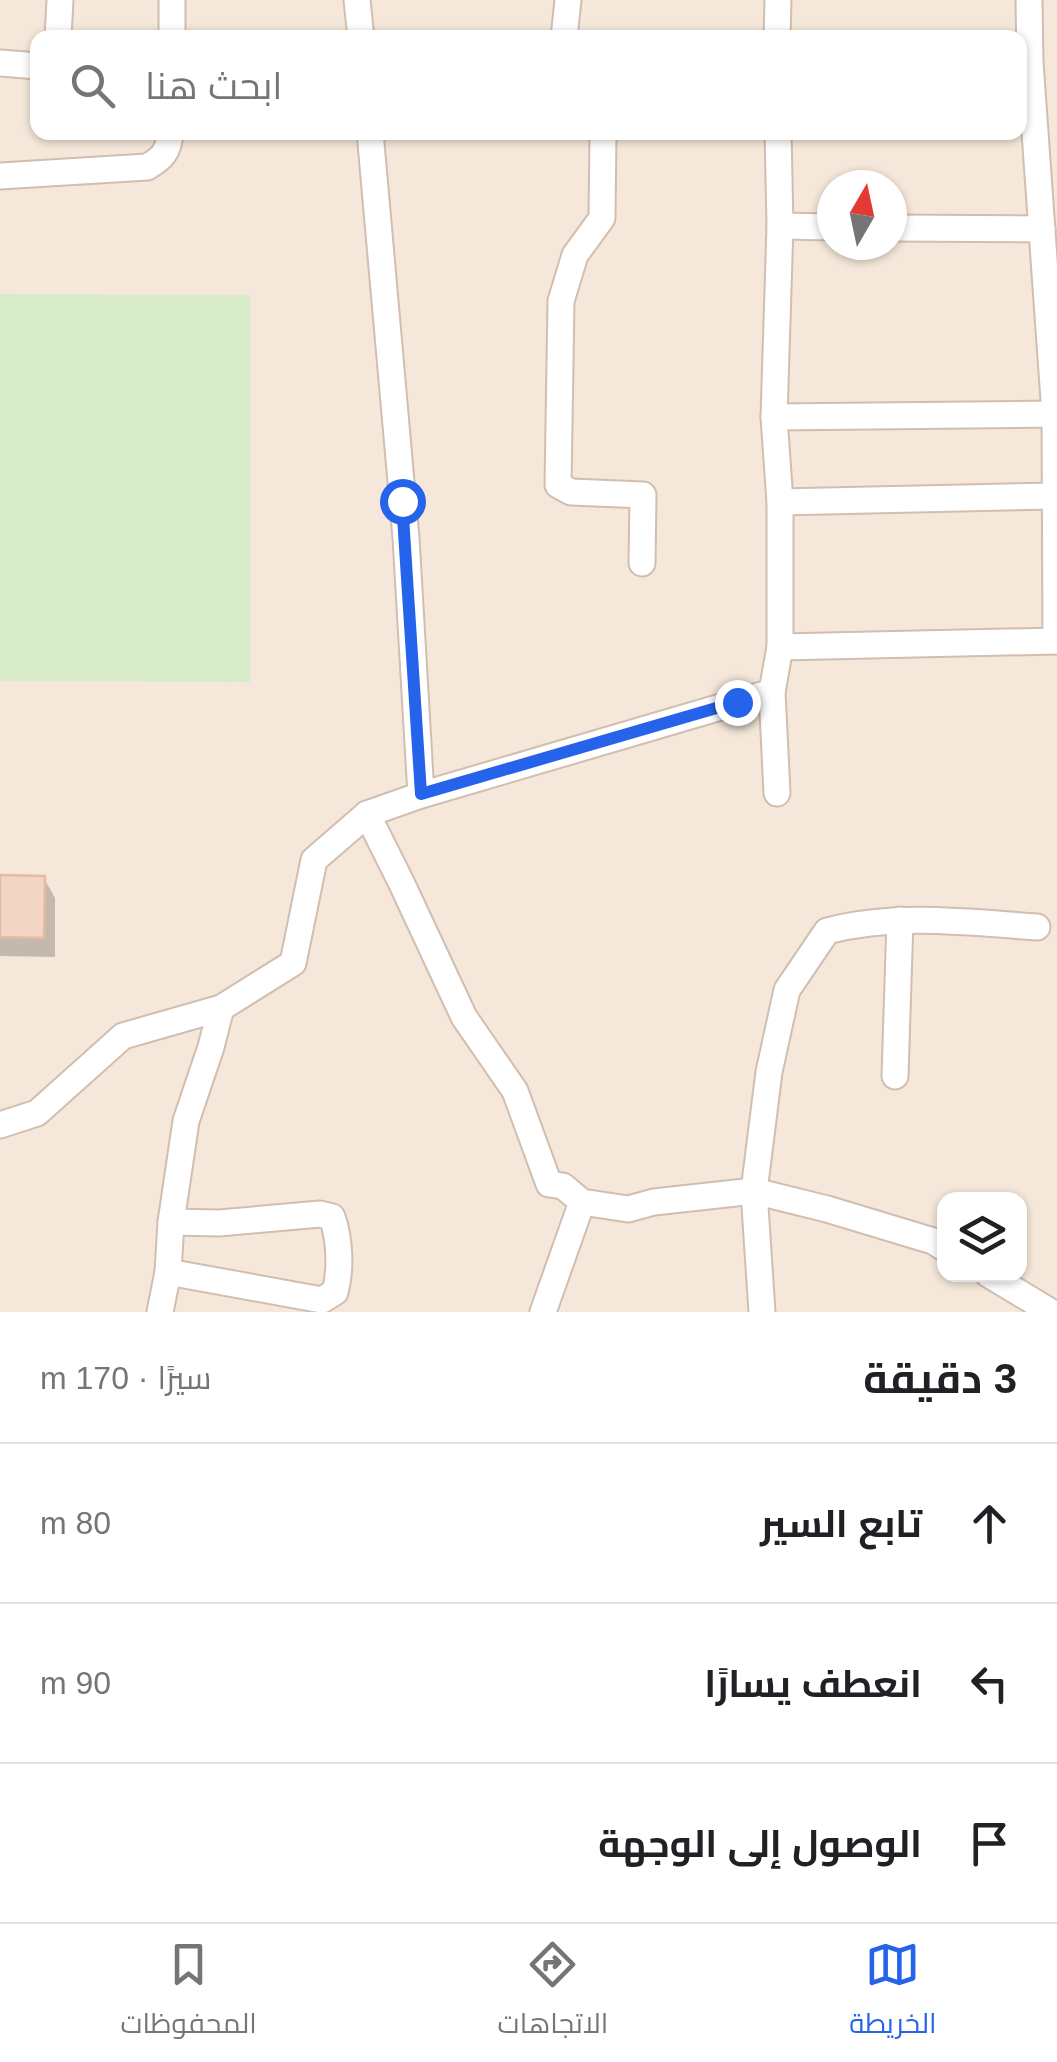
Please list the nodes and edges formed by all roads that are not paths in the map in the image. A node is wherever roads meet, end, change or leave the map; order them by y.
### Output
1 (60, 0) edge
2 (172, 0) edge
3 (357, 0) edge
4 (568, 0) edge
5 (778, 0) edge
6 (1029, 0) edge
7 (58, 30) edge
8 (172, 30) edge
9 (360, 30) edge
10 (565, 30) edge
11 (778, 30) edge
12 (1027, 31) edge
13 (1027, 62) edge
14 (1057, 62) edge
15 (0, 63) edge
16 (30, 65) edge
17 (1027, 82) edge
18 (170, 140) edge
19 (371, 140) edge
20 (603, 140) edge
21 (778, 140) edge
22 (0, 176) edge
23 (780, 226) junction
24 (817, 227) edge
25 (907, 228) edge
26 (1042, 229) junction
27 (1054, 355) edge
28 (1054, 414) edge
29 (774, 417) junction
30 (1056, 496) edge
31 (780, 502) junction
32 (642, 563) dead end
33 (1056, 642) edge
34 (780, 647) junction
35 (772, 692) junction
36 (777, 793) dead end
37 (421, 794) junction
38 (367, 814) junction
39 (900, 920) junction
40 (1037, 927) dead end
41 (222, 1008) junction
42 (895, 1076) dead end
43 (0, 1125) edge
44 (754, 1190) junction
45 (582, 1202) junction
46 (171, 1222) junction
47 (937, 1244) edge
48 (168, 1272) junction
49 (1001, 1282) edge
50 (160, 1312) edge
51 (544, 1312) edge
52 (762, 1312) edge
53 (1050, 1312) edge

1 - 7 street
2 - 8 street
3 - 9 street
4 - 10 street
5 - 11 street
6 - 12 street
13 - 14 street
15 - 16 street
17 - 26 street
18 - 22 street
19 - 37 street
20 - 32 street
21 - 23 street
23 - 24 street
23 - 29 street
25 - 26 street
26 - 27 street
27 - 28 street
28 - 29 street
28 - 30 street
29 - 31 street
30 - 31 street
30 - 33 street
31 - 34 street
33 - 34 street
34 - 35 street
35 - 36 street
35 - 37 street
37 - 38 street
38 - 41 street
38 - 45 street
39 - 40 street
39 - 42 street
39 - 44 street
41 - 43 street
41 - 46 street
44 - 45 street
44 - 47 street
44 - 52 street
45 - 51 street
46 - 48 street
46 - 48 street
48 - 50 street
49 - 53 street

